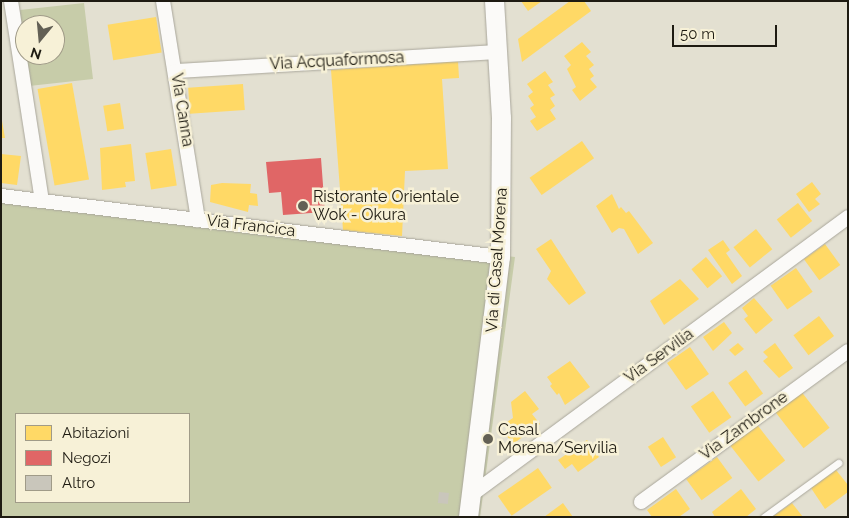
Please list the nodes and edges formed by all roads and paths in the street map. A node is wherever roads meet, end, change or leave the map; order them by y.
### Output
1 (11, 1) edge
2 (163, 1) edge
3 (494, 1) edge
4 (498, 52) junction
5 (176, 71) junction
6 (1, 196) edge
7 (42, 201) junction
8 (848, 217) edge
9 (198, 220) junction
10 (500, 257) junction
11 (848, 351) edge
12 (838, 463) dead end
13 (471, 495) junction
14 (641, 502) dead end
15 (468, 517) edge
16 (764, 517) edge

1 - 7 street
2 - 5 street, Via Canna
3 - 4 main road, Via di Casal Morena
4 - 5 street, Via Acquaformosa
4 - 10 main road, Via di Casal Morena
5 - 9 street, Via Canna
6 - 7 street, Via Francica
7 - 9 street, Via Francica
8 - 13 street, Via Servilia
9 - 10 street, Via Francica
10 - 13 main road, Via di Casal Morena
11 - 14 street, Via Zambrone
12 - 16 lane
13 - 15 main road, Via di Casal Morena

